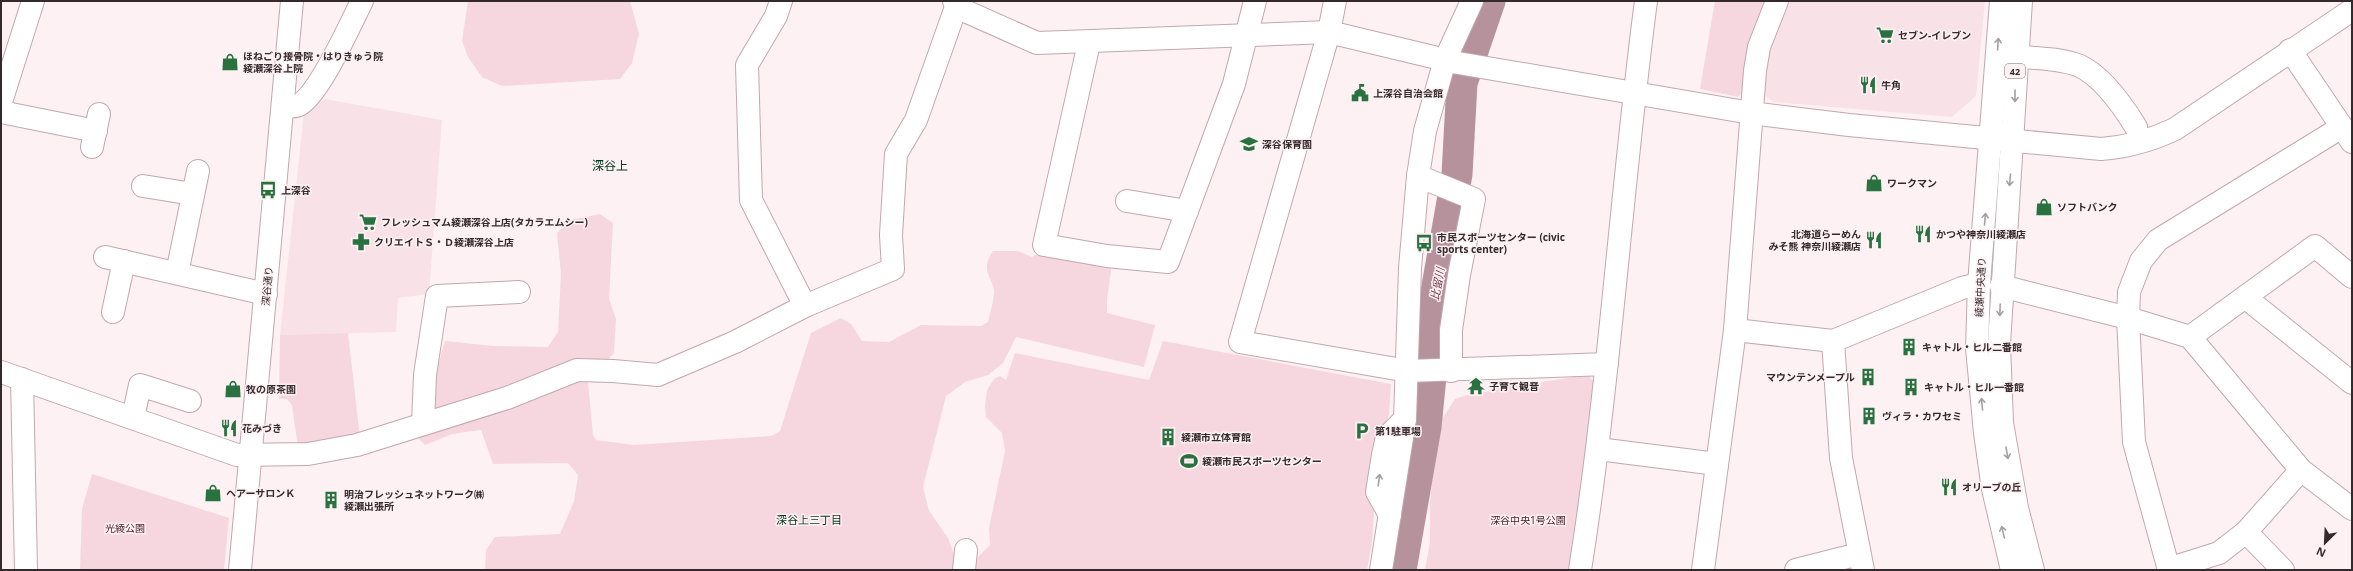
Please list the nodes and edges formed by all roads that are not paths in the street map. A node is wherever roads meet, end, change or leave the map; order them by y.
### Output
1 (33, 1) edge
2 (292, 1) edge
3 (362, 1) edge
4 (781, 1) edge
5 (1255, 1) edge
6 (1335, 1) edge
7 (1472, 1) edge
8 (1646, 1) edge
9 (1778, 1) edge
10 (2001, 1) edge
11 (2021, 1) edge
12 (955, 4) edge
13 (2352, 10) edge
14 (1329, 32) junction
15 (1246, 35) junction
16 (1089, 43) junction
17 (2290, 50) junction
18 (2016, 56) junction
19 (1452, 61) junction
20 (3, 91) edge
21 (1635, 93) junction
22 (284, 107) junction
23 (1, 112) edge
24 (1751, 113) junction
25 (2136, 127) dead end
26 (96, 131) dead end
27 (2347, 135) edge
28 (1991, 139) junction
29 (2012, 141) junction
30 (198, 171) dead end
31 (1418, 176) junction
32 (143, 186) dead end
33 (193, 194) junction
34 (1127, 201) dead end
35 (1187, 211) junction
36 (177, 273) junction
37 (2352, 277) edge
38 (1979, 284) junction
39 (2001, 286) junction
40 (519, 292) dead end
41 (266, 294) junction
42 (2246, 298) junction
43 (805, 306) junction
44 (112, 312) dead end
45 (2128, 318) junction
46 (1734, 330) junction
47 (2190, 337) junction
48 (1833, 341) junction
49 (1607, 364) junction
50 (1431, 371) junction
51 (1, 372) edge
52 (22, 379) junction
53 (2352, 382) edge
54 (190, 401) dead end
55 (133, 418) junction
56 (422, 424) junction
57 (1598, 449) junction
58 (251, 456) junction
59 (1717, 464) junction
60 (2300, 470) junction
61 (2352, 509) edge
62 (2246, 532) junction
63 (1861, 562) edge
64 (26, 570) edge
65 (240, 570) edge
66 (1381, 570) edge
67 (1580, 570) edge
68 (1702, 570) edge
69 (1796, 570) edge
70 (2012, 570) edge
71 (2033, 570) edge
72 (2168, 570) edge
73 (2283, 570) edge

1 - 20 street
2 - 22 street, 深谷通り
3 - 22 street
4 - 43 street
5 - 15 street
6 - 14 street
7 - 19 street
8 - 21 street
9 - 24 street
28 -> 10 street, 綾瀬中央通り / 42
11 - 18 street, 綾瀬中央通り / 42
12 - 16 street
12 - 43 street
13 - 17 street
14 - 15 street
14 - 19 street
14 - 50 street
15 - 16 street
15 - 35 street
16 - 35 street
17 - 27 street
17 - 29 street
18 - 25 street
18 -> 29 street, 綾瀬中央通り / 42
19 - 21 street
19 - 31 street
21 - 24 street
21 - 49 street
22 - 41 street, 深谷通り
23 - 26 street
24 - 28 street
24 - 46 street
27 - 45 street
28 - 29 street
38 -> 28 street, 綾瀬中央通り / 42
29 -> 39 street, 綾瀬中央通り / 42
30 - 33 street
31 - 50 street
31 - 50 street
32 - 33 street
33 - 36 street
34 - 35 street
36 - 41 street
36 - 44 street
37 - 42 street
38 - 48 street
70 -> 38 street, 綾瀬中央通り / 42
39 - 45 street
39 -> 71 street, 綾瀬中央通り / 42
40 - 56 street
41 - 58 street, 深谷通り
42 - 47 street
42 - 53 street
43 - 56 street
45 - 47 street
45 - 72 street
46 - 48 street
46 - 59 street
47 - 60 street
48 - 63 street
49 - 50 street
49 - 57 street
50 - 66 street
51 - 52 street
52 - 55 street
52 - 64 street
54 - 55 street
55 - 58 street
56 - 58 street
57 - 59 street
57 - 67 street
58 - 65 street, 深谷通り
59 - 68 street
60 - 61 street
60 - 62 street
62 - 72 street
62 - 73 street
63 - 69 street

